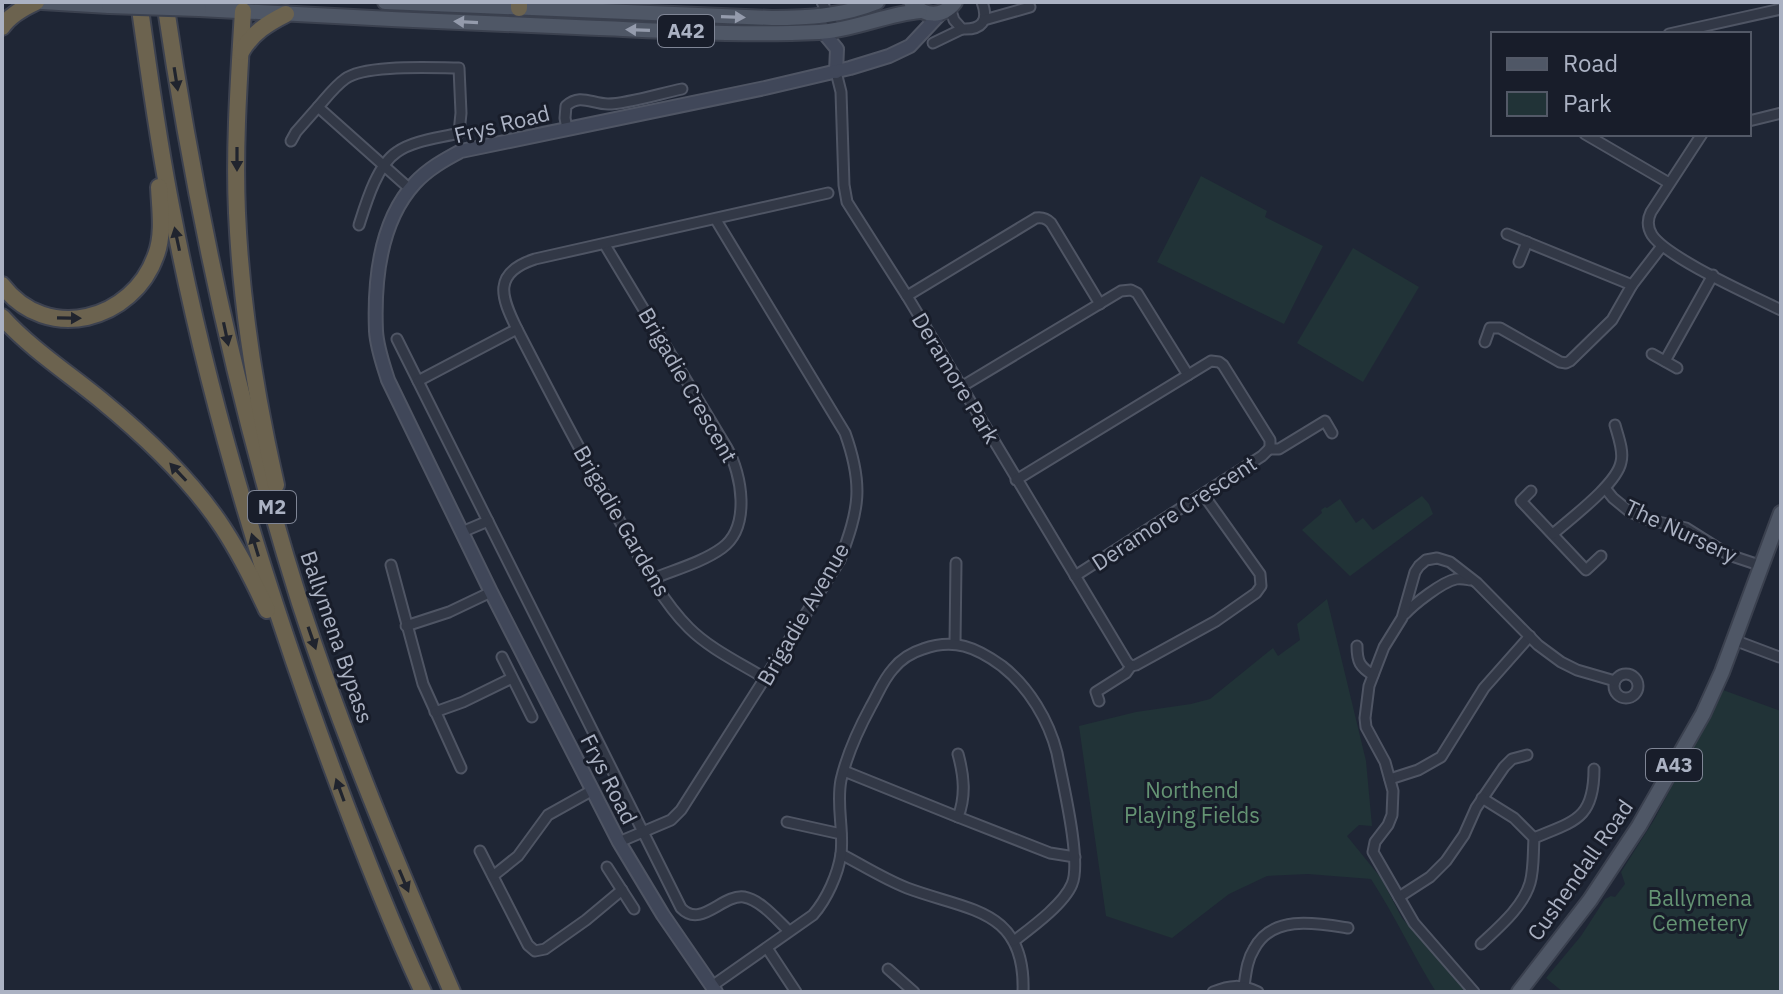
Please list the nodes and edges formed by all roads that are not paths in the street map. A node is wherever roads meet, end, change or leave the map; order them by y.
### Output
1 (39, 2) edge
2 (139, 2) edge
3 (165, 2) edge
4 (385, 2) edge
5 (877, 2) edge
6 (982, 2) edge
7 (519, 5) edge
8 (244, 7) edge
9 (1030, 7) dead end
10 (949, 8) edge
11 (826, 9) edge
12 (919, 9) edge
13 (1781, 9) edge
14 (286, 14) junction
15 (984, 20) junction
16 (502, 24) junction
17 (2, 27) edge
18 (962, 29) junction
19 (829, 31) junction
20 (1678, 32) edge
21 (921, 35) junction
22 (933, 43) dead end
23 (241, 53) junction
24 (836, 72) junction
25 (682, 89) dead end
26 (318, 107) junction
27 (154, 110) junction
28 (1781, 113) edge
29 (1751, 120) edge
30 (567, 129) junction
31 (1588, 136) edge
32 (1701, 136) edge
33 (291, 141) dead end
34 (384, 166) junction
35 (1669, 183) junction
36 (410, 189) junction
37 (828, 193) dead end
38 (716, 220) junction
39 (359, 225) dead end
40 (1507, 234) dead end
41 (1527, 242) junction
42 (605, 245) junction
43 (1662, 246) junction
44 (1519, 262) dead end
45 (1713, 275) junction
46 (2, 285) edge
47 (1632, 285) junction
48 (907, 296) junction
49 (1100, 304) junction
50 (1781, 310) edge
51 (2, 317) edge
52 (517, 329) junction
53 (397, 339) dead end
54 (1485, 342) dead end
55 (1652, 354) dead end
56 (1665, 361) junction
57 (1677, 368) dead end
58 (1188, 375) junction
59 (418, 381) junction
60 (961, 387) junction
61 (1615, 425) dead end
62 (1332, 433) dead end
63 (1269, 449) junction
64 (1016, 480) junction
65 (1605, 488) junction
66 (1531, 491) dead end
67 (1203, 494) junction
68 (1781, 513) edge
69 (488, 521) junction
70 (462, 532) junction
71 (1553, 534) junction
72 (1776, 542) edge
73 (1601, 556) dead end
74 (956, 563) dead end
75 (391, 565) dead end
76 (1762, 566) junction
77 (1075, 576) junction
78 (652, 579) junction
79 (1477, 583) junction
80 (491, 592) junction
81 (300, 604) junction
82 (1402, 618) junction
83 (406, 626) junction
84 (1530, 636) junction
85 (1734, 640) junction
86 (955, 643) junction
87 (1357, 646) dead end
88 (502, 657) dead end
89 (1779, 657) edge
90 (294, 665) junction
91 (1131, 666) junction
92 (1373, 675) junction
93 (512, 678) junction
94 (766, 679) junction
95 (1615, 681) dead end
96 (1099, 701) dead end
97 (435, 712) junction
98 (532, 717) dead end
99 (958, 754) dead end
100 (1527, 755) dead end
101 (461, 768) dead end
102 (1594, 769) dead end
103 (844, 771) junction
104 (1390, 779) junction
105 (591, 791) junction
106 (1482, 798) junction
107 (958, 817) junction
108 (787, 822) dead end
109 (643, 833) junction
110 (841, 834) junction
111 (1534, 838) junction
112 (619, 842) junction
113 (480, 851) dead end
114 (841, 854) junction
115 (1075, 857) junction
116 (607, 867) dead end
117 (493, 876) junction
118 (622, 890) junction
119 (1399, 897) junction
120 (634, 909) dead end
121 (1348, 928) dead end
122 (789, 931) junction
123 (1014, 941) junction
124 (1481, 944) dead end
125 (767, 948) junction
126 (888, 969) dead end
127 (1244, 986) junction
128 (714, 989) edge
129 (423, 992) edge
130 (452, 992) edge
131 (796, 992) edge
132 (914, 992) edge
133 (1023, 992) edge
134 (1213, 992) edge
135 (1258, 992) edge
136 (1474, 992) edge
137 (1519, 992) edge

1 - 8 main road, A42, bridge
1 - 17 highway
2 - 27 highway, M2
3 -> 81 highway, Ballymena Bypass / M2
4 - 7 main road, A42
5 - 11 main road, A42
6 - 15 street
7 -> 11 main road, A42
7 - 16 main road
8 - 14 main road, A42
8 - 23 highway
9 - 15 street
10 - 12 main road, A42
10 - 18 street
10 - 21 street, Frys Road
11 - 19 street
12 - 19 main road, A42
12 - 21 street
13 - 20 street
16 -> 14 main road, A42
14 - 23 highway
15 - 18 street
19 -> 16 main road, A42
18 - 22 street
19 - 24 street
21 - 24 street, Frys Road
23 -> 81 highway
24 - 30 street, Frys Road
24 - 48 street, Deramore Park
25 - 30 street
26 - 33 street
26 - 34 street
26 - 34 street
46 -> 27 highway
90 -> 27 highway, M2
28 - 29 street
30 - 36 street, Frys Road
31 - 35 street
32 - 35 street
34 - 36 street
34 - 39 street
35 - 43 street
36 - 70 street, Frys Road
37 - 38 street, Brigadie Gardens
38 - 42 street, Brigadie Gardens
38 - 94 street, Brigadie Avenue
40 - 41 street
41 - 44 street
41 - 47 street
42 - 52 street, Brigadie Gardens
42 - 78 street, Brigadie Crescent
43 - 45 street
43 - 47 street
45 - 50 street
45 - 56 street
47 - 54 street
48 - 49 street
48 - 60 street, Deramore Park
49 - 58 street
49 - 60 street
90 -> 51 highway
52 - 59 street
52 - 78 street, Brigadie Gardens
53 - 59 street, Frys Road
55 - 56 street
56 - 57 street
58 - 63 street, Deramore Crescent
58 - 64 street, Deramore Crescent
59 - 69 street, Frys Road
60 - 64 street, Deramore Park
61 - 65 street, The Nursery
62 - 63 street
63 - 67 street, Deramore Crescent
64 - 77 street, Deramore Park
65 - 71 street, The Nursery
65 - 76 street, The Nursery
66 - 71 street
67 - 77 street, Deramore Crescent
67 - 91 street
68 - 72 main road, Cushendall Road / A43
69 - 70 street
69 - 109 street, Frys Road
70 - 80 street, Frys Road
71 - 73 street
72 - 76 main road, Cushendall Road / A43
74 - 86 street
75 - 83 street
76 - 85 main road, Cushendall Road / A43
77 - 91 street, Deramore Park
78 - 94 street, Brigadie Gardens
79 - 82 street
79 - 82 street
79 - 84 street
80 - 83 street
80 - 105 street, Frys Road
81 -> 130 highway, Ballymena Bypass / M2
82 - 92 street
83 - 97 street
84 - 95 street
84 - 104 street
85 - 89 street
85 - 137 main road, Cushendall Road / A43
86 - 103 street
86 - 115 street
87 - 92 street
88 - 93 street
129 -> 90 highway, M2
91 - 96 street
92 - 104 street
93 - 97 street
93 - 98 street
94 - 109 street, Brigadie Avenue
97 - 101 street
99 - 107 street
100 - 106 street
102 - 111 street
103 - 107 street
103 - 110 street
104 - 119 street
105 - 112 street, Frys Road
105 - 117 street
106 - 111 street
106 - 119 street
107 - 115 street
108 - 110 street
109 - 112 street, Brigadie Avenue
109 - 122 street, Frys Road
110 - 114 street
111 - 124 street
112 - 128 street, Frys Road
113 - 117 street
114 - 122 street
114 - 123 street
115 - 123 street
116 - 118 street
117 - 118 street
118 - 120 street
119 - 136 street
121 - 127 street
122 - 125 street
123 - 133 street
125 - 128 street
125 - 131 street
126 - 132 street
127 - 134 street
127 - 135 street

